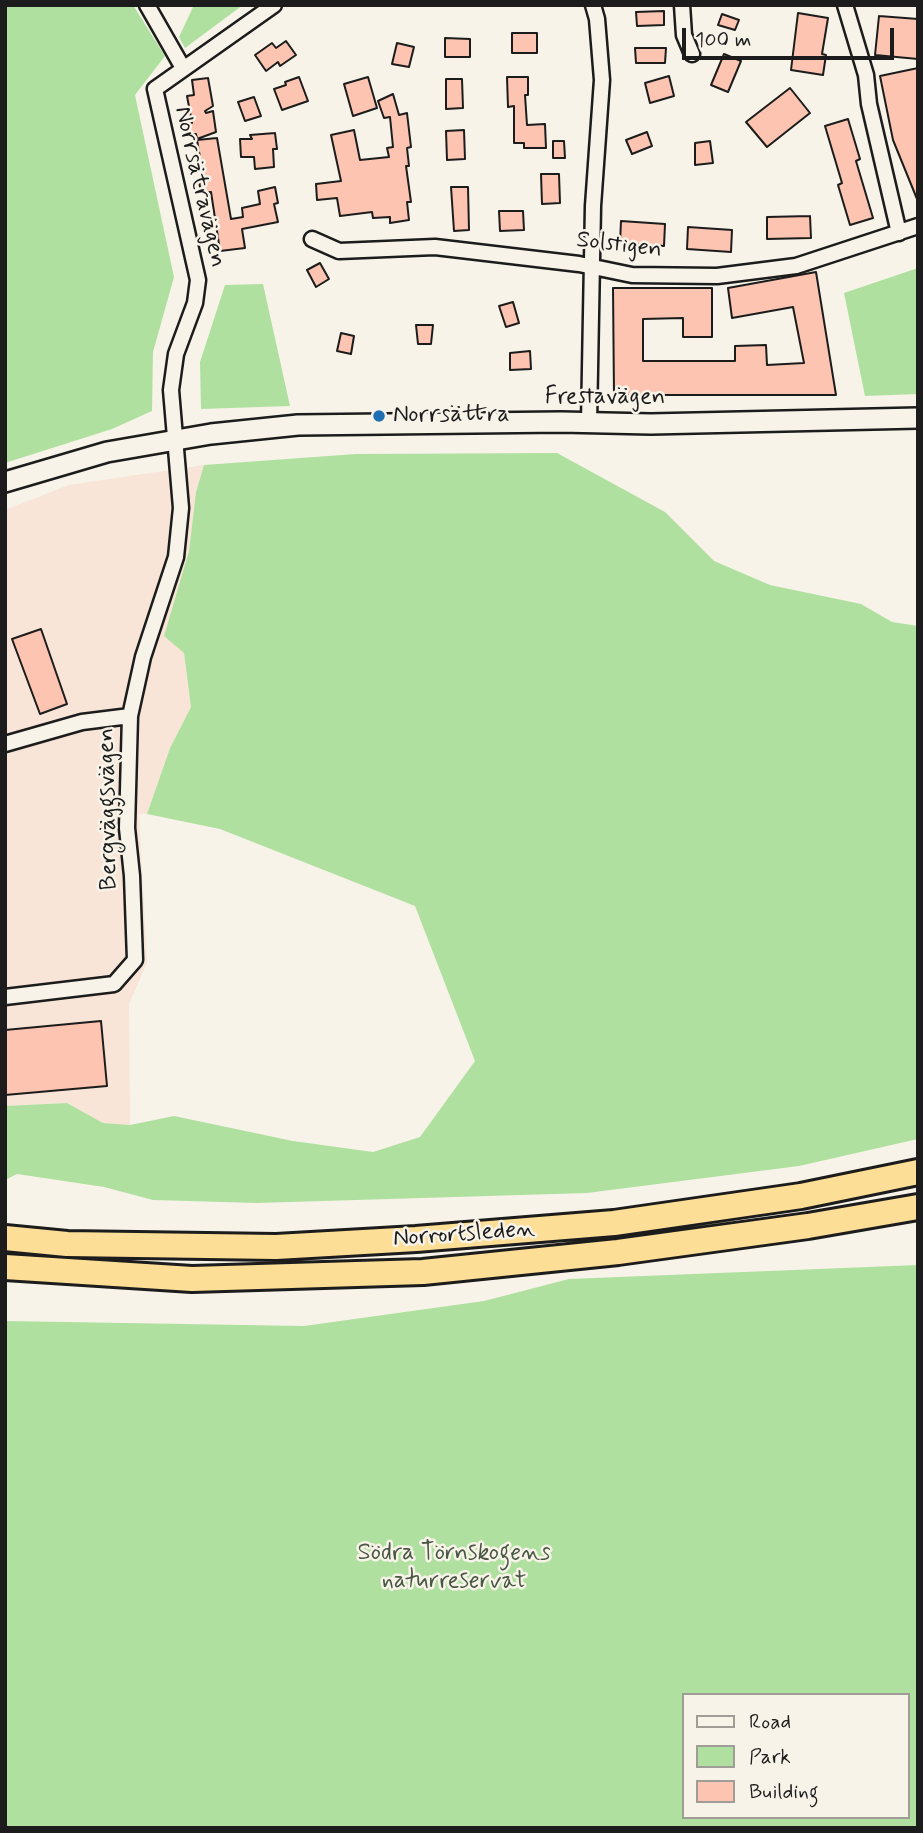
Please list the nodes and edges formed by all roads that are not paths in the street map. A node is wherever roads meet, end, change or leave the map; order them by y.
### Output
1 (146, 5) edge
2 (274, 5) edge
3 (593, 5) edge
4 (682, 5) edge
5 (845, 5) edge
6 (692, 54) dead end
7 (183, 68) junction
8 (918, 226) edge
9 (899, 233) junction
10 (312, 239) dead end
11 (593, 268) junction
12 (918, 418) edge
13 (589, 423) junction
14 (173, 440) junction
15 (5, 482) edge
16 (130, 716) junction
17 (5, 744) edge
18 (5, 997) edge
19 (918, 1172) edge
20 (918, 1206) edge
21 (5, 1238) edge
22 (5, 1267) edge

1 - 7 street
2 - 7 street
3 - 11 street
4 - 6 street
5 - 9 street
7 - 14 street, Norrsätravägen
8 - 9 street, Solstigen
9 - 11 street, Solstigen
10 - 11 street, Solstigen
11 - 13 street
12 - 13 street, Frestavägen
13 - 14 street, Frestavägen
14 - 15 street, Frestavägen
14 - 16 street, Bergväggsvägen
16 - 17 street
16 - 18 street, Bergväggsvägen
19 - 21 highway, Norrortsleden
20 - 22 highway, Norrortsleden

